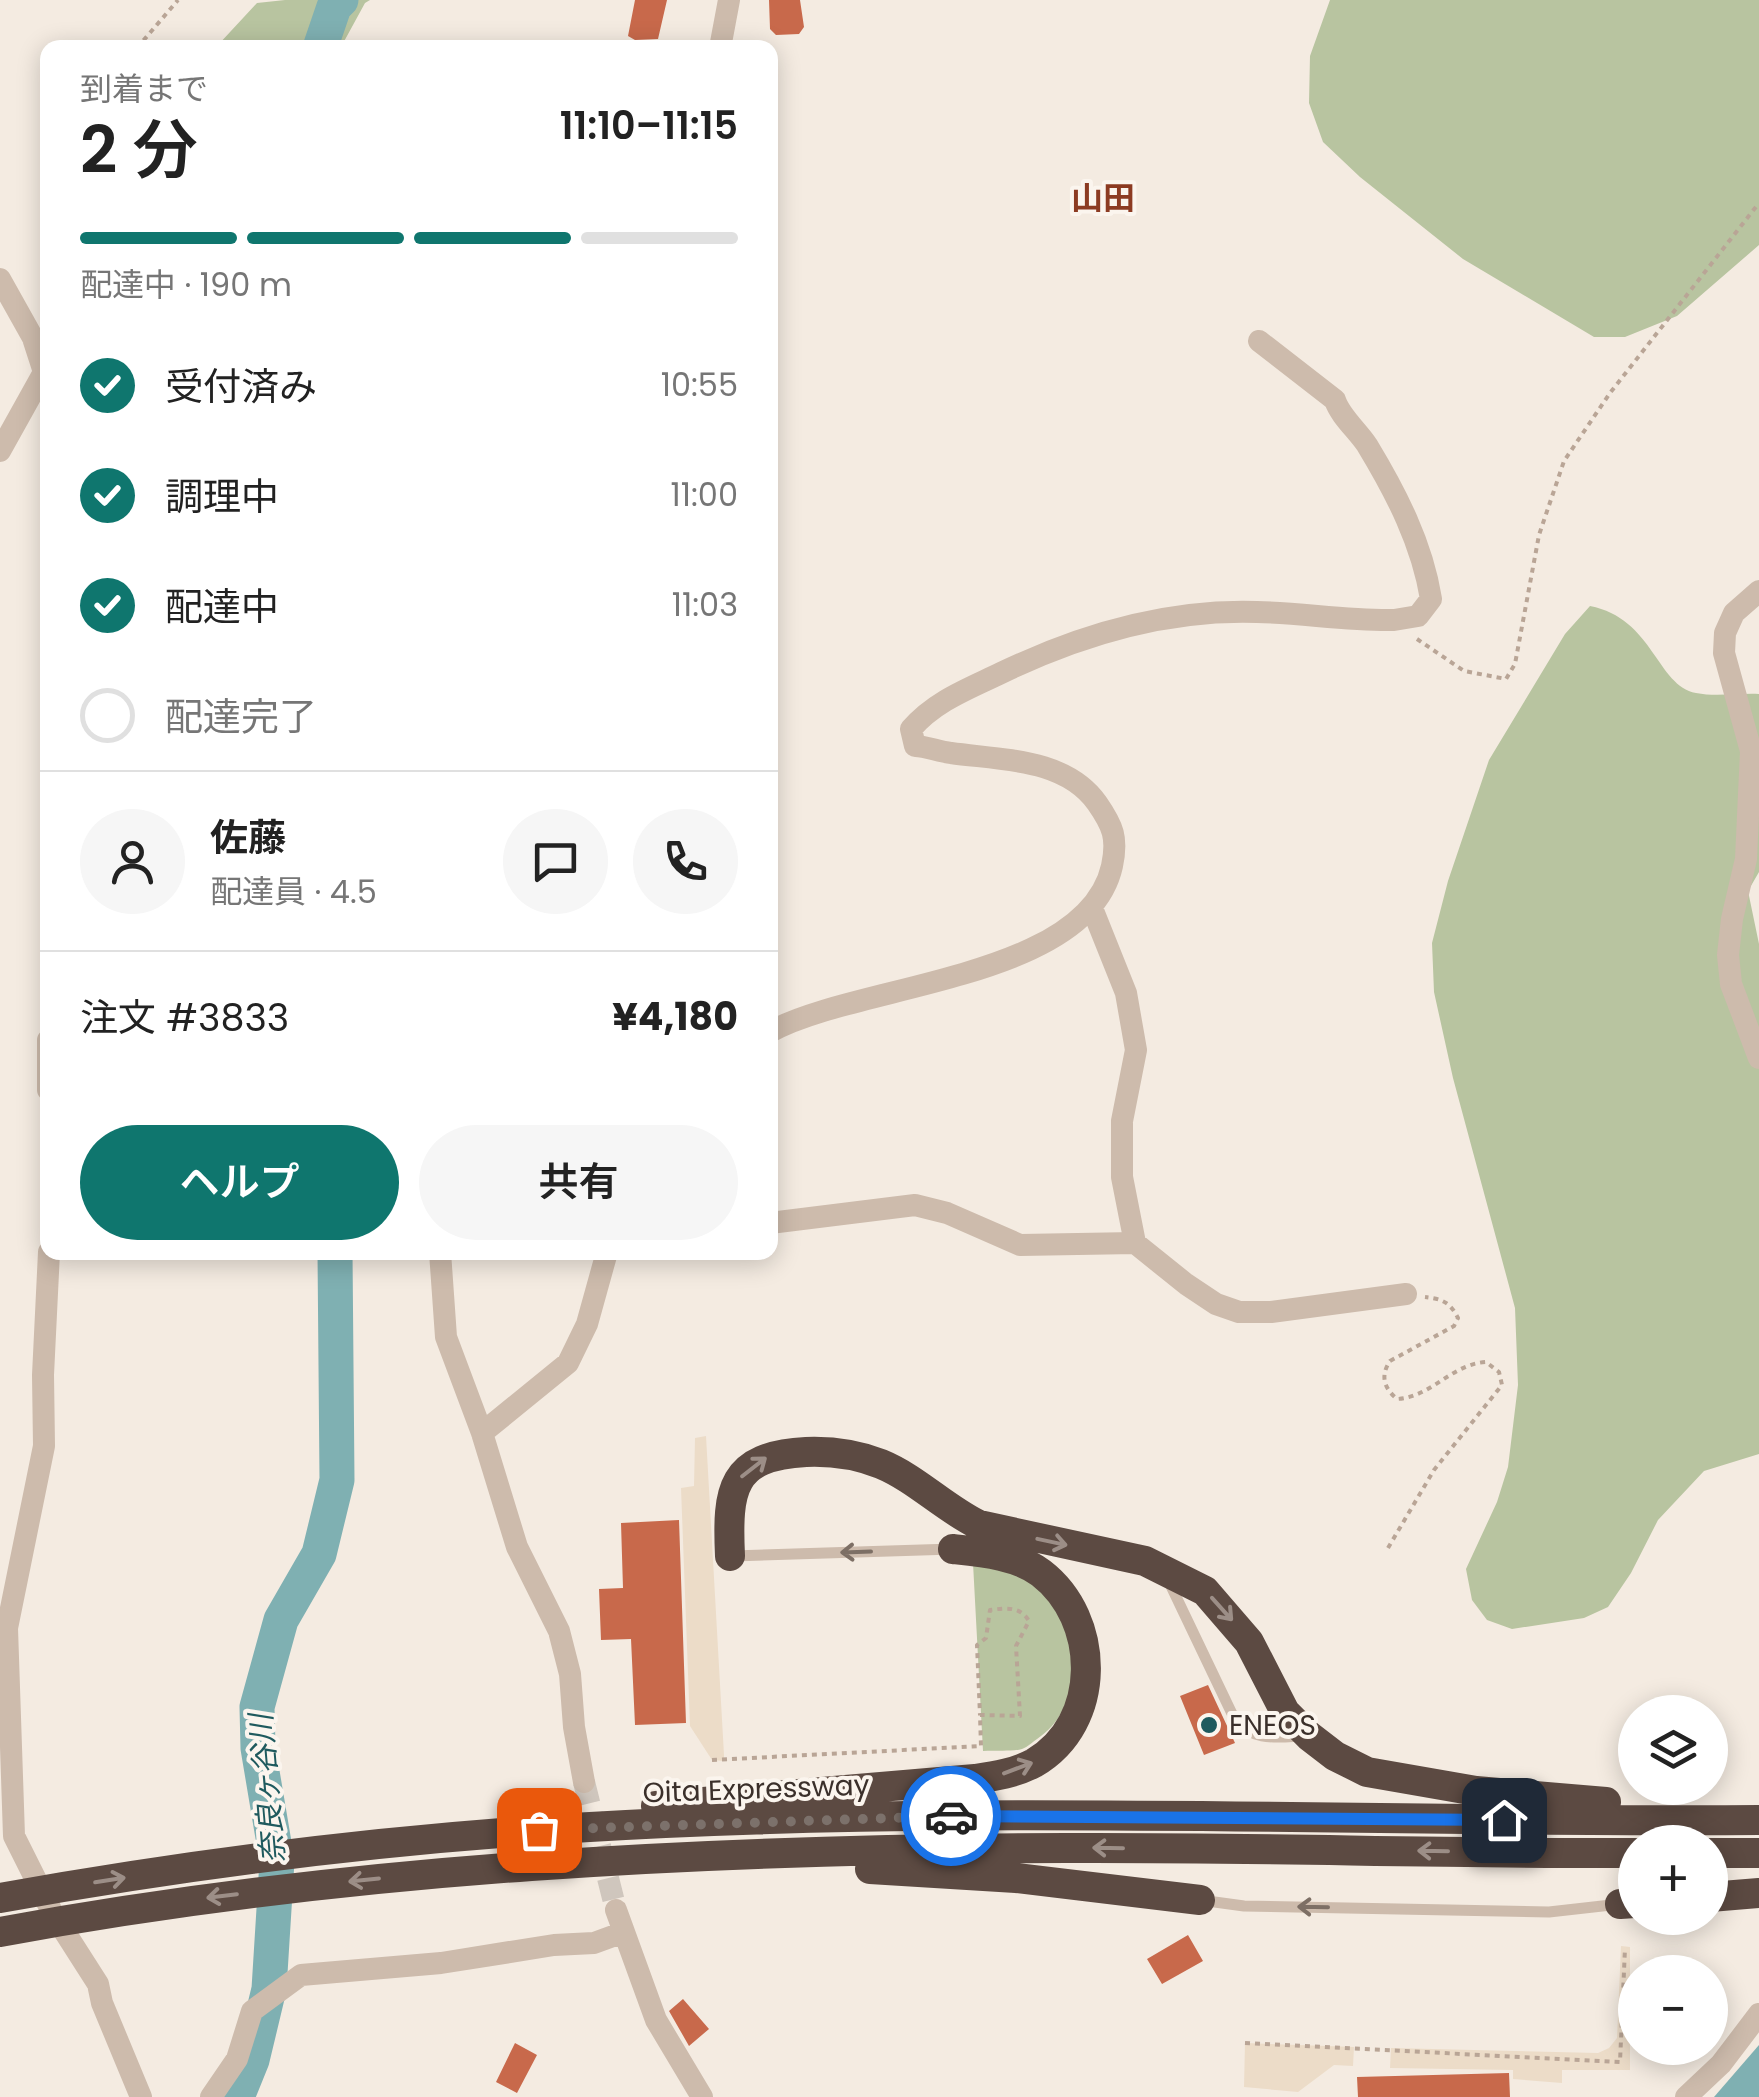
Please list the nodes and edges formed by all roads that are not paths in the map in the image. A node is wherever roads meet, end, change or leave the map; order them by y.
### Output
1 (729, 0) edge
2 (722, 40) edge
3 (0, 279) edge
4 (1259, 341) dead end
5 (40, 358) edge
6 (40, 383) edge
7 (0, 450) edge
8 (1759, 591) edge
9 (1092, 908) junction
10 (778, 1028) edge
11 (1759, 1058) edge
12 (778, 1221) edge
13 (1135, 1244) junction
14 (49, 1260) edge
15 (441, 1260) edge
16 (605, 1260) edge
17 (1406, 1294) road end
18 (482, 1434) junction
19 (953, 1549) joint
20 (730, 1556) joint
21 (1145, 1561) junction
22 (1309, 1736) junction
23 (584, 1782) tunnel mouth
24 (1759, 1808) edge
25 (1759, 1820) edge
26 (401, 1841) junction
27 (9, 1848) edge
28 (1728, 1853) edge
29 (1759, 1853) edge
30 (1618, 1854) edge
31 (404, 1876) junction
32 (1759, 1893) edge
33 (1728, 1896) edge
34 (7, 1897) edge
35 (1200, 1900) joint
36 (1618, 1905) edge
37 (9, 1931) edge
38 (1759, 2014) edge
39 (140, 2097) edge
40 (212, 2097) edge
41 (702, 2097) edge
42 (1686, 2097) edge

1 - 2 street
3 - 5 street
4 - 9 street
6 - 7 street
8 - 11 street
9 - 10 street
9 - 13 street
12 - 13 street
13 - 17 street
14 - 27 street
15 - 18 street
16 - 18 street
18 - 23 street
19 -> 20 lane
26 -> 19 highway
20 -> 21 highway
21 -> 22 highway
21 - 22 lane
22 - 24 highway
25 - 26 highway, Oita Expressway
34 -> 26 highway, Oita Expressway
27 - 39 street
28 - 29 highway
30 -> 31 highway
31 - 35 highway
31 -> 37 highway
32 - 33 highway
36 -> 35 lane
38 - 42 street
40 - 41 street

